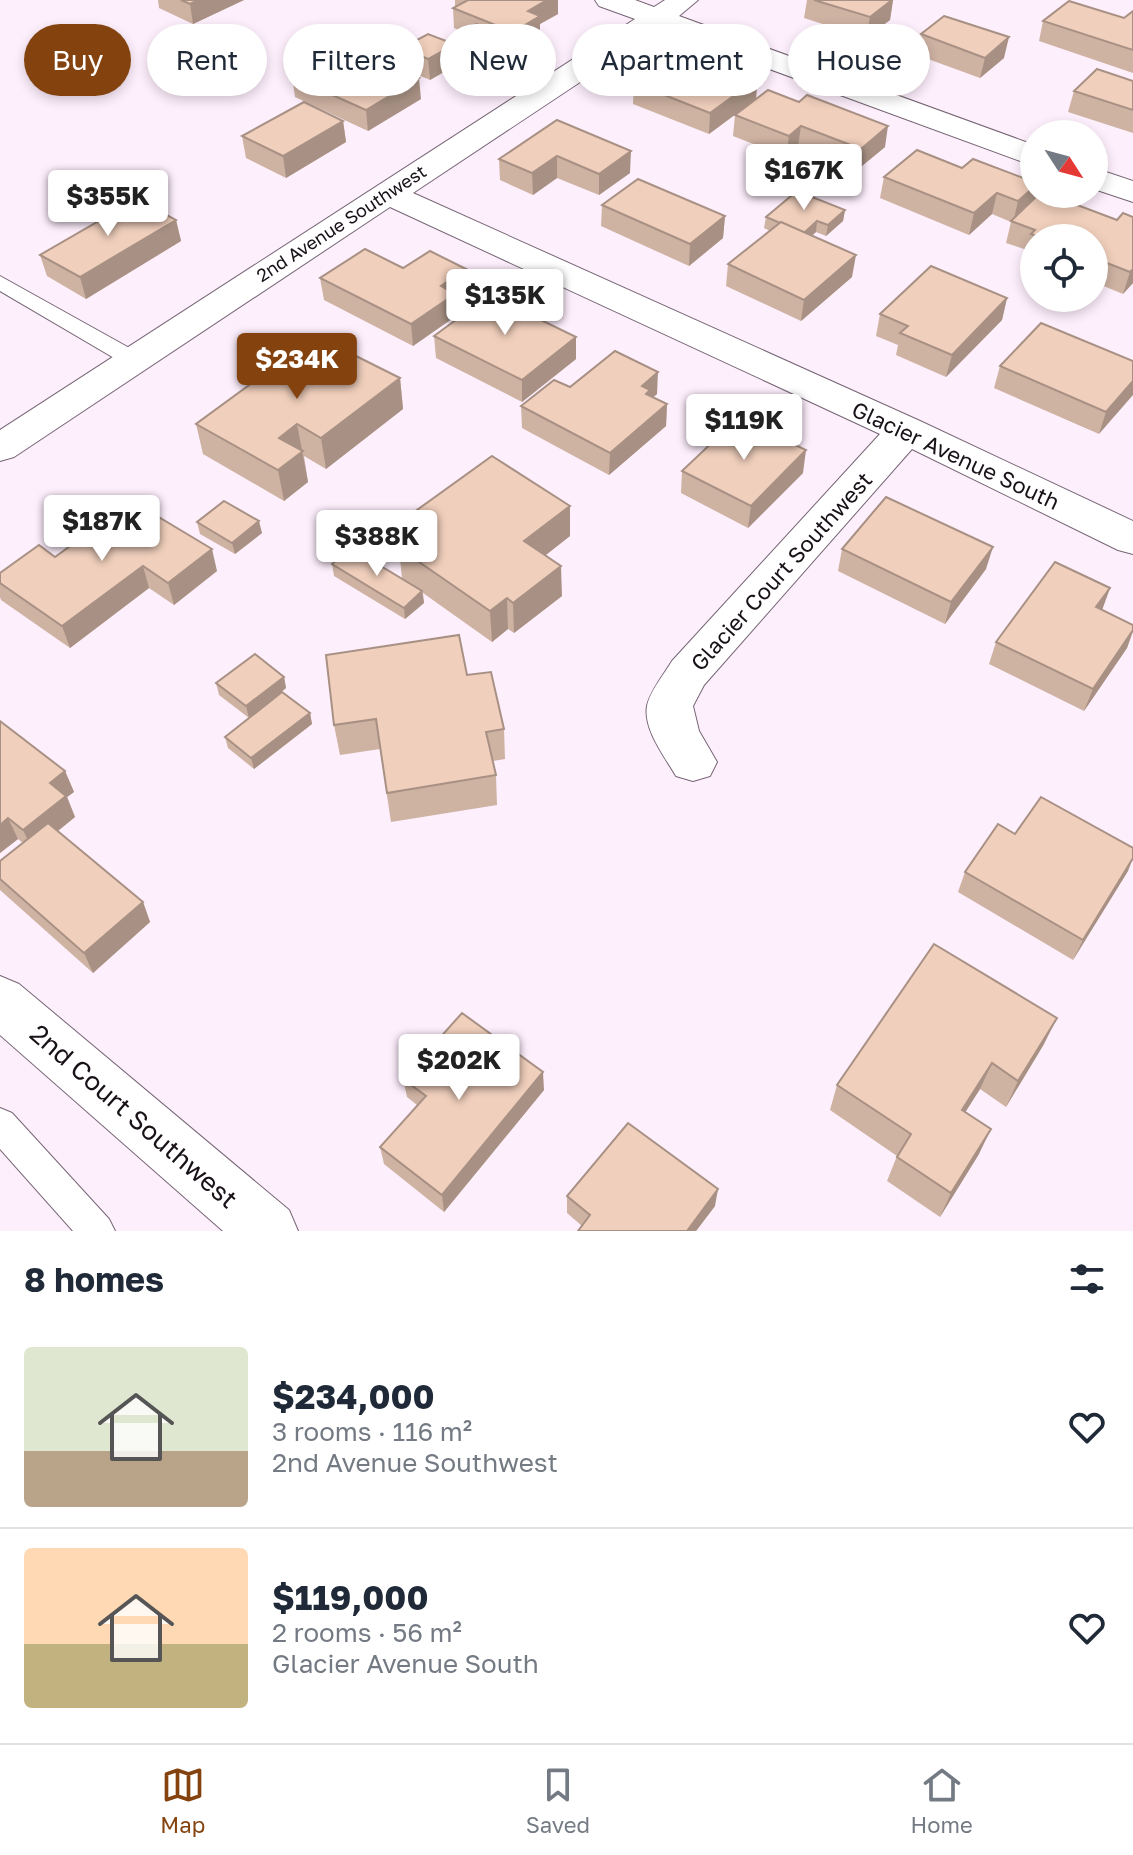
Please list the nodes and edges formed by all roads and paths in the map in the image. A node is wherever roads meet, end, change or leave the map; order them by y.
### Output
1 (609, 0) edge
2 (670, 9) edge
3 (1020, 150) edge
4 (1108, 183) edge
5 (1133, 192) edge
6 (386, 193) junction
7 (0, 282) edge
8 (134, 360) junction
9 (906, 430) junction
10 (0, 448) edge
11 (1133, 539) edge
12 (693, 762) dead end
13 (0, 1001) edge
14 (0, 1124) edge
15 (97, 1231) edge
16 (268, 1231) edge

1 - 2 street
2 - 3 street
2 - 6 street, 2nd Avenue Southwest
4 - 5 street
6 - 8 street, 2nd Avenue Southwest
6 - 9 street, Glacier Avenue South
7 - 8 lane
8 - 10 street, 2nd Avenue Southwest
9 - 11 street, Glacier Avenue South
9 - 12 street, Glacier Court Southwest
13 - 16 street, 2nd Court Southwest
14 - 15 lane

